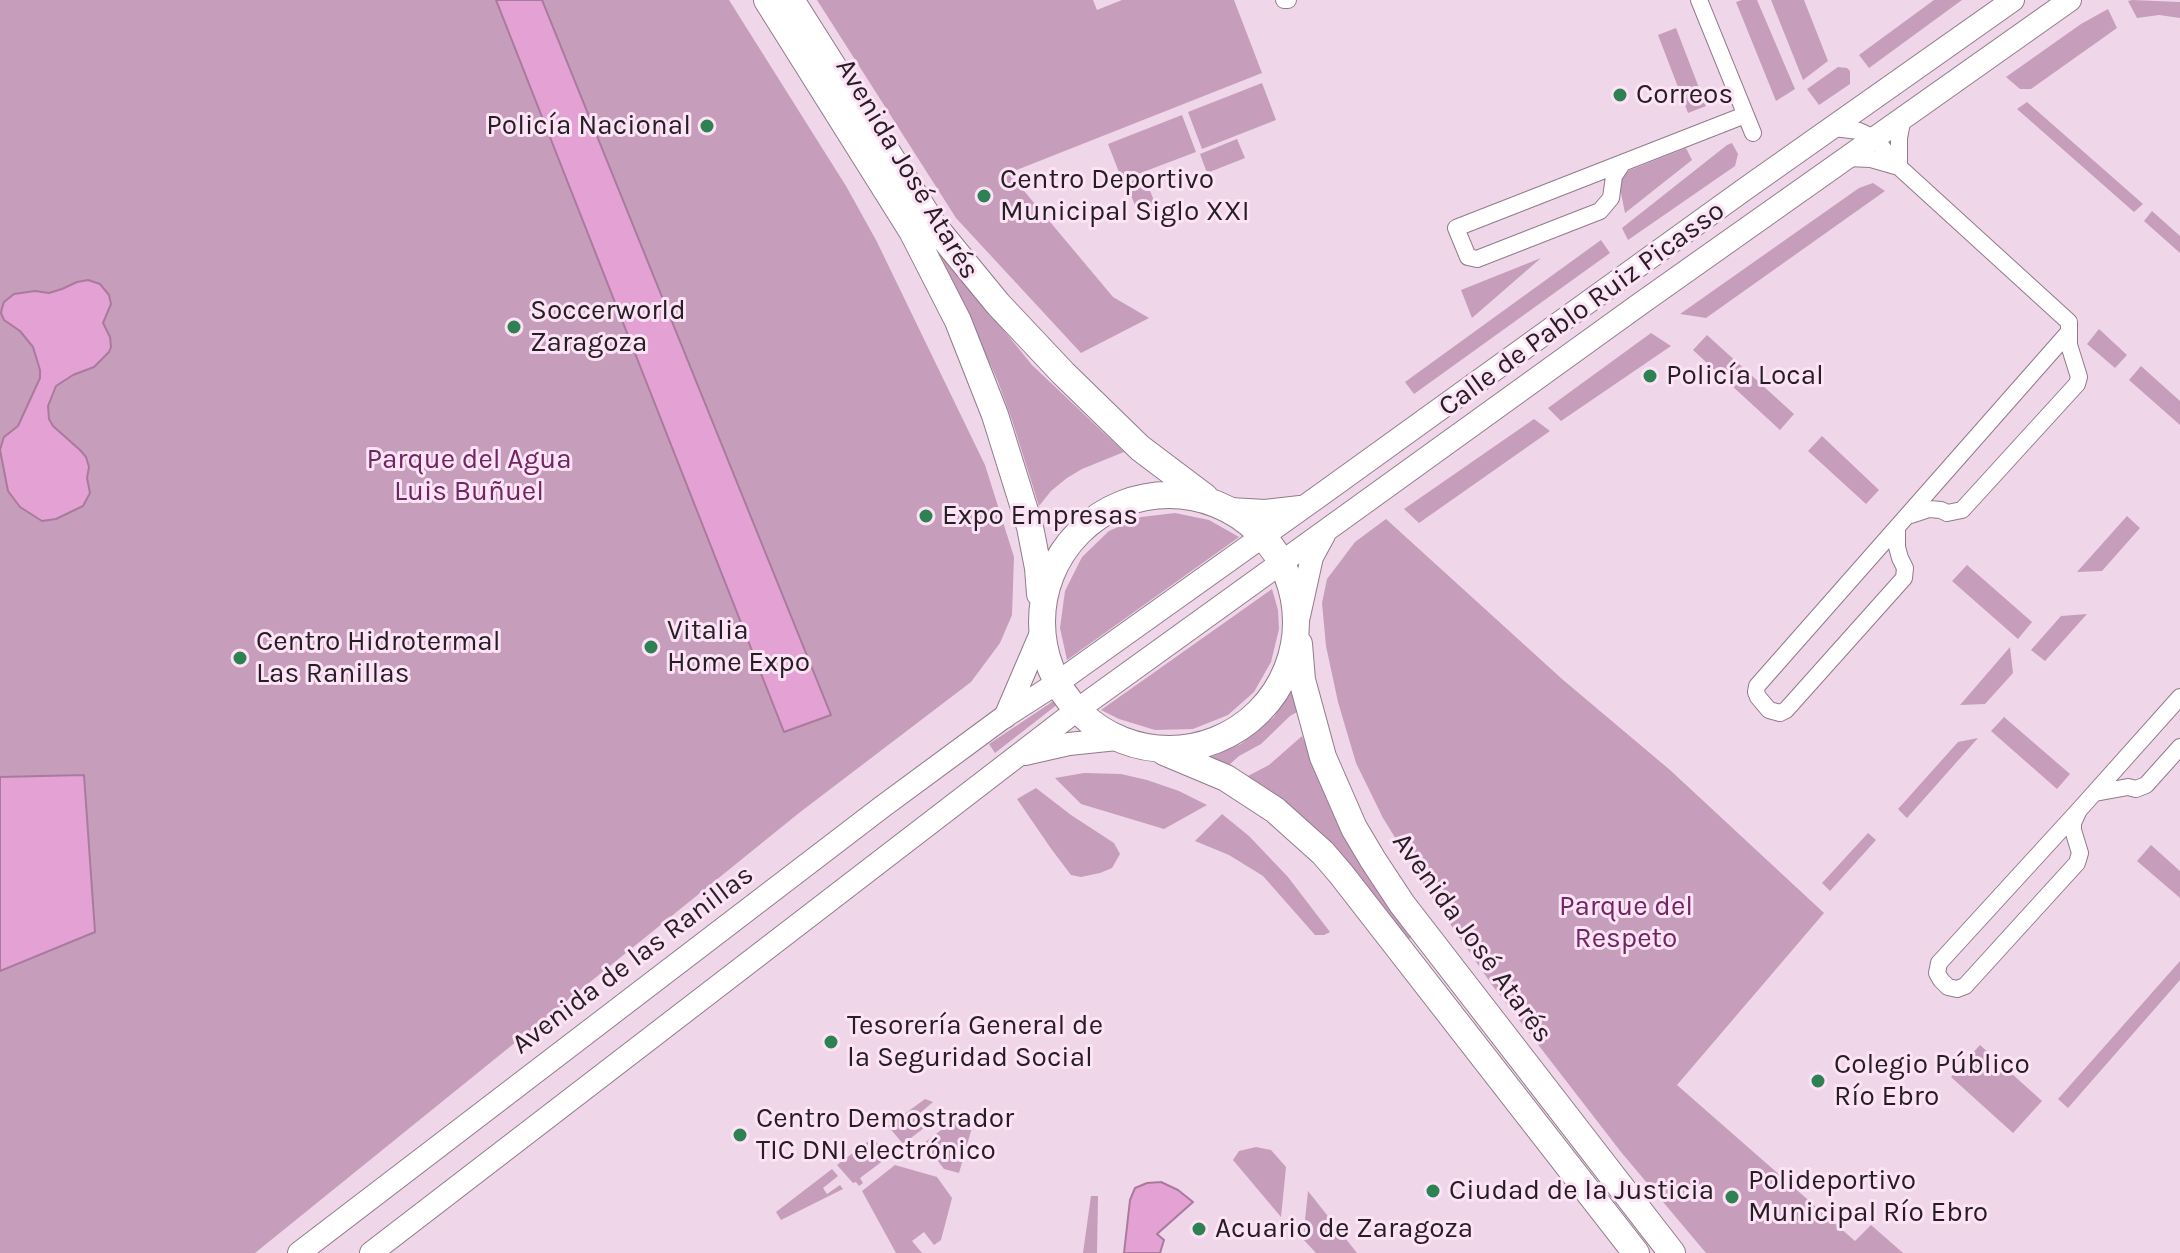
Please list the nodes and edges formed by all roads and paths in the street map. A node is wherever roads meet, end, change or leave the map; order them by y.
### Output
1 (767, 0) edge
2 (791, 0) edge
3 (1699, 0) edge
4 (2013, 0) edge
5 (2070, 0) edge
6 (1745, 115) junction
7 (1903, 117) junction
8 (1834, 128) junction
9 (1753, 133) dead end
10 (1874, 138) junction
11 (1847, 158) junction
12 (1622, 164) junction
13 (1899, 167) junction
14 (1585, 177) junction
15 (1608, 202) junction
16 (2068, 333) junction
17 (2075, 364) junction
18 (2038, 367) junction
19 (1941, 479) junction
20 (1221, 505) junction
21 (1305, 507) junction
22 (1941, 510) junction
23 (1910, 515) junction
24 (1897, 529) junction
25 (1326, 530) junction
26 (1263, 535) junction
27 (1900, 558) junction
28 (1867, 561) junction
29 (1282, 562) junction
30 (1041, 621) junction
31 (1297, 625) junction
32 (1057, 683) junction
33 (2180, 697) edge
34 (1077, 710) junction
35 (1004, 717) junction
36 (1117, 739) junction
37 (2180, 747) edge
38 (1157, 749) junction
39 (1016, 756) junction
40 (2119, 764) junction
41 (2128, 787) junction
42 (2095, 793) junction
43 (2079, 810) junction
44 (2053, 839) junction
45 (2078, 845) junction
46 (299, 1253) edge
47 (371, 1253) edge
48 (1636, 1253) edge
49 (1672, 1253) edge

1 - 30 main road, Avenida José Atarés
2 - 20 main road, Avenida José Atarés
3 - 6 street
4 - 8 main road, Calle de Pablo Ruiz Picasso
5 - 7 main road, Calle de Pablo Ruiz Picasso
6 - 9 street
6 - 12 street
7 - 10 main road, Calle de Pablo Ruiz Picasso
7 - 13 street
8 - 10 street
8 - 21 main road, Calle de Pablo Ruiz Picasso
10 - 11 main road, Calle de Pablo Ruiz Picasso
10 - 13 street
11 - 13 street
11 - 25 main road, Calle de Pablo Ruiz Picasso
12 - 14 street
12 - 15 street
13 - 16 street
14 - 15 street
14 - 15 street
16 - 17 street
16 - 18 street
17 - 18 street
17 - 22 street
18 - 19 street
19 - 22 street
19 - 23 street
20 - 21 main road
20 - 26 main road, Avenida José Atarés
20 - 30 main road
21 - 26 main road, Calle de Pablo Ruiz Picasso
22 - 23 street
23 - 24 street
24 - 27 street
24 - 28 street
25 - 29 main road, Calle de Pablo Ruiz Picasso
25 - 31 main road
26 - 29 main road, Avenida José Atarés
26 - 32 main road, Calle de Pablo Ruiz Picasso
27 - 28 street
27 - 28 street
29 - 31 main road, Avenida José Atarés
29 - 34 main road, Calle de Pablo Ruiz Picasso
30 - 32 main road, Avenida José Atarés
30 - 35 main road, Avenida de las Ranillas
31 - 38 main road
31 - 49 main road, Avenida José Atarés
32 - 34 main road, Avenida José Atarés
32 - 35 main road, Avenida de las Ranillas
33 - 40 street
34 - 36 main road, Avenida José Atarés
34 - 39 main road
35 - 46 main road, Avenida de las Ranillas
36 - 38 main road
36 - 39 main road
37 - 41 street
38 - 48 main road
39 - 47 main road
40 - 41 street
40 - 42 street
41 - 42 street
42 - 43 street
43 - 44 street
43 - 45 street
44 - 45 street
44 - 45 street

